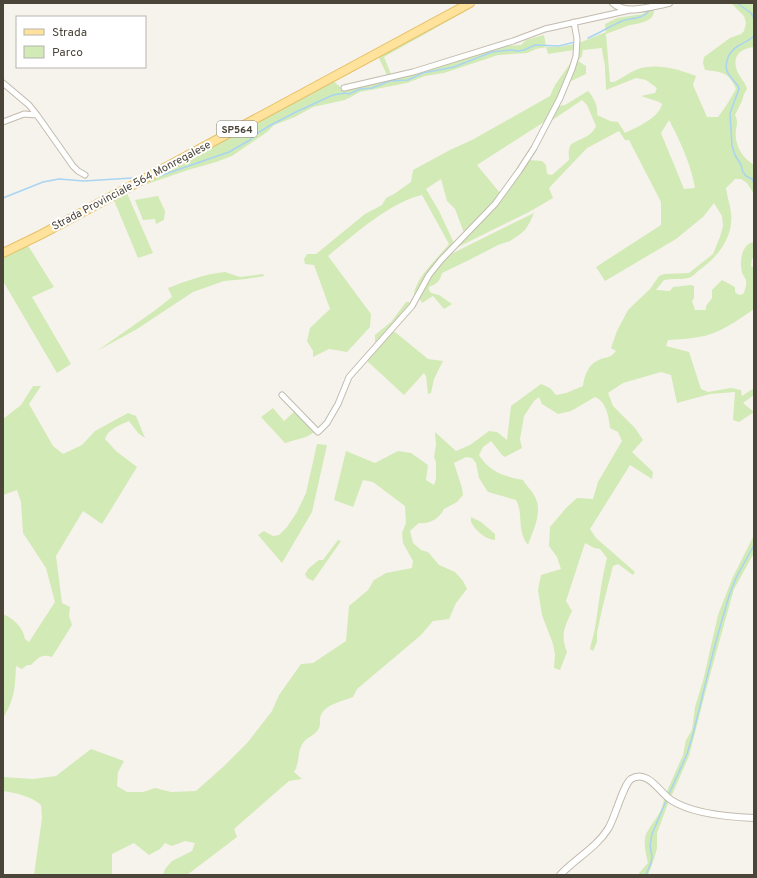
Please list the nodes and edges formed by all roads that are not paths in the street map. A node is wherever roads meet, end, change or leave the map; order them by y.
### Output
1 (470, 3) edge
2 (613, 3) edge
3 (669, 3) edge
4 (630, 10) junction
5 (574, 22) junction
6 (3, 83) edge
7 (344, 88) dead end
8 (37, 115) junction
9 (3, 122) edge
10 (85, 175) dead end
11 (3, 253) edge
12 (282, 395) dead end
13 (754, 818) edge
14 (560, 875) edge

1 - 11 main road, Strada Provinciale 564 Monregalese / SP564
2 - 4 street
3 - 4 street
4 - 5 street
5 - 7 street
5 - 12 street
6 - 8 street
8 - 9 street
8 - 10 street
13 - 14 street

